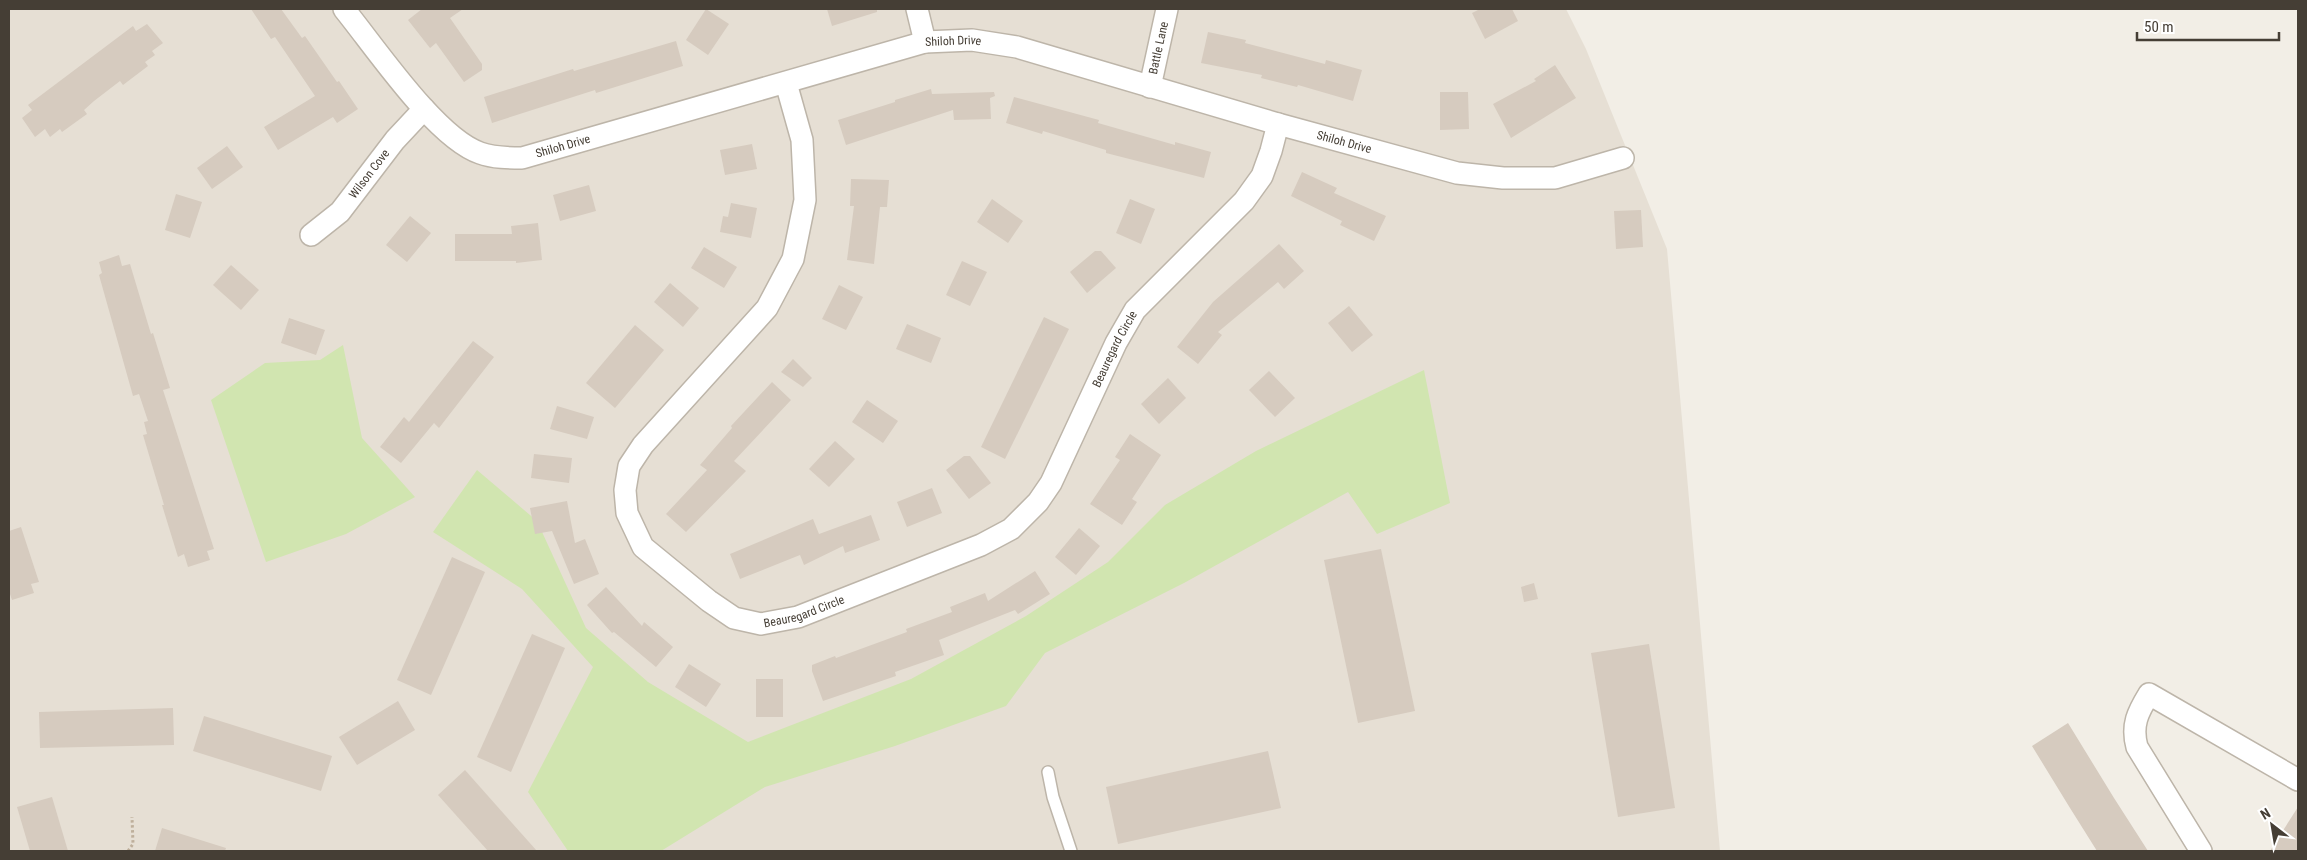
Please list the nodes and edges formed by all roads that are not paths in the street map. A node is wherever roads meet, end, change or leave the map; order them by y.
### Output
1 (344, 9) edge
2 (917, 9) edge
3 (1167, 9) edge
4 (926, 42) junction
5 (786, 82) junction
6 (1150, 87) junction
7 (424, 109) junction
8 (1278, 124) junction
9 (1623, 158) dead end
10 (311, 235) dead end
11 (1048, 772) dead end
12 (2298, 780) edge
13 (1070, 851) edge
14 (2201, 851) edge

1 - 7 street, Shiloh Drive
2 - 4 street
3 - 6 street, Battle Lane
4 - 5 street, Shiloh Drive
4 - 6 street, Shiloh Drive
5 - 7 street, Shiloh Drive
5 - 8 street, Beauregard Circle
6 - 8 street, Shiloh Drive
7 - 10 street, Wilson Cove
8 - 9 street, Shiloh Drive
11 - 13 lane
12 - 14 street

